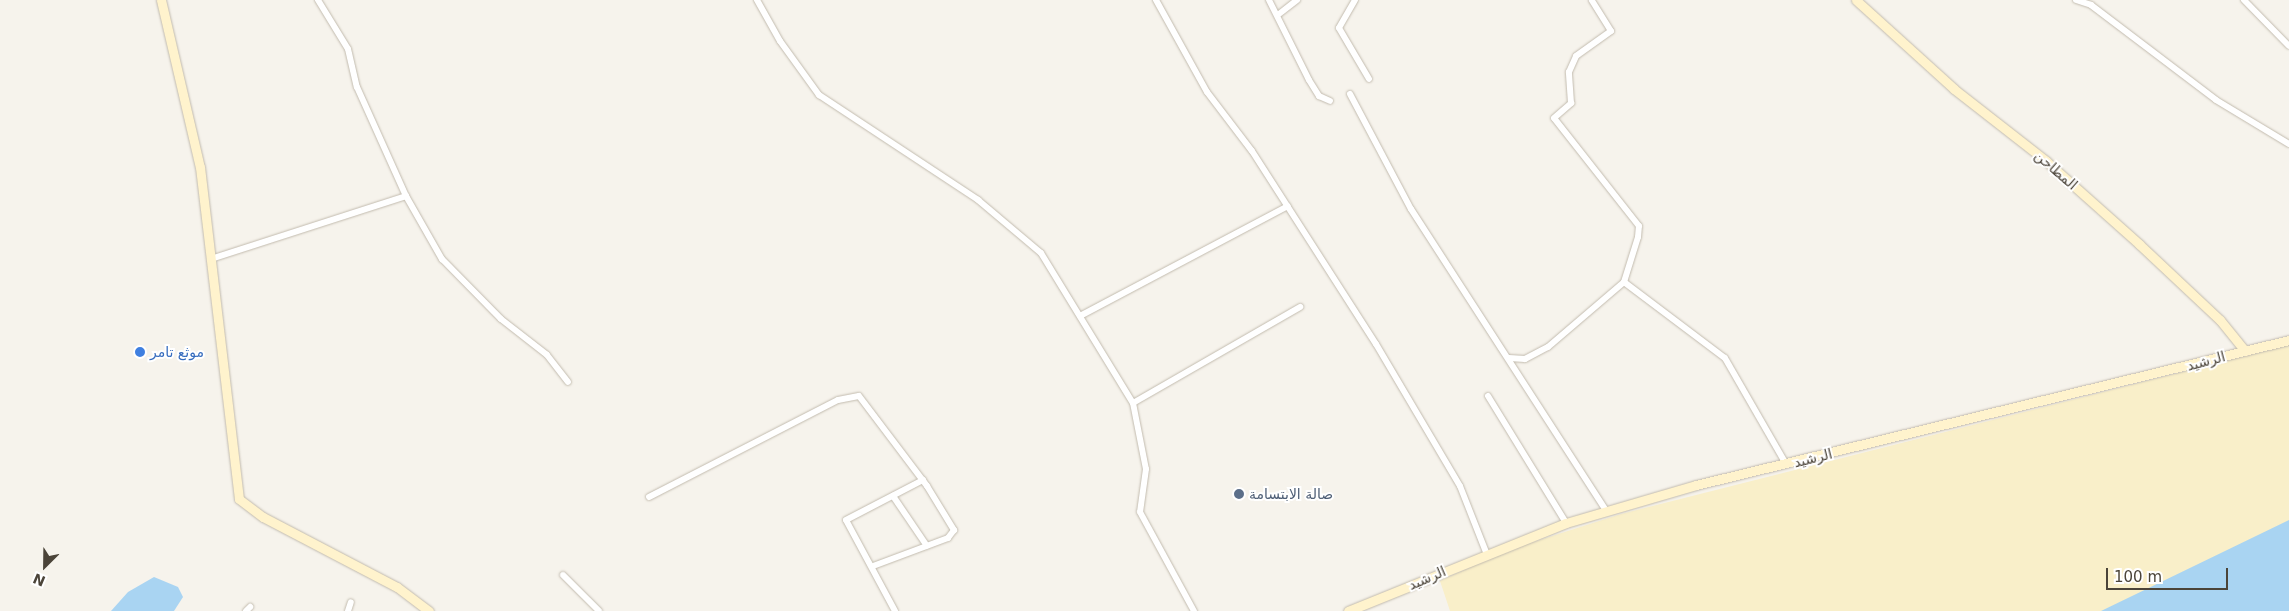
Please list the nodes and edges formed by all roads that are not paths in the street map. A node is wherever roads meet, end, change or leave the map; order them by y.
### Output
1 (161, 0) edge
2 (318, 0) edge
3 (757, 0) edge
4 (1156, 0) edge
5 (1269, 0) edge
6 (1296, 0) edge
7 (1355, 0) edge
8 (1592, 0) edge
9 (1856, 0) edge
10 (2076, 0) edge
11 (2244, 0) edge
12 (1279, 14) junction
13 (2289, 46) edge
14 (1370, 79) dead end
15 (1350, 94) dead end
16 (1330, 101) dead end
17 (2289, 144) edge
18 (406, 196) junction
19 (1288, 206) junction
20 (212, 259) junction
21 (1624, 282) junction
22 (1300, 306) dead end
23 (1080, 316) junction
24 (2289, 340) edge
25 (2245, 351) junction
26 (1509, 358) junction
27 (568, 382) dead end
28 (1488, 396) dead end
29 (1133, 402) junction
30 (1786, 464) junction
31 (923, 480) junction
32 (893, 496) junction
33 (649, 497) dead end
34 (1607, 512) junction
35 (1566, 523) junction
36 (927, 546) junction
37 (1486, 552) junction
38 (873, 566) junction
39 (563, 574) dead end
40 (351, 602) dead end
41 (348, 611) edge
42 (429, 611) edge
43 (599, 611) edge
44 (895, 611) edge
45 (1194, 611) edge
46 (1348, 611) edge

1 - 20 main road
2 - 18 street
3 - 23 street
4 - 19 street
5 - 12 street
6 - 12 street
7 - 14 street
8 - 21 street
9 - 25 main road, المطاحن
10 - 17 street
11 - 13 street
12 - 16 street
15 - 26 street
18 - 20 street
18 - 27 street
19 - 23 street
19 - 37 street
20 - 42 main road
21 - 26 street
21 - 30 street
22 - 29 street
23 - 29 street
24 - 25 main road, الرشيد
25 - 30 main road, الرشيد
26 - 34 street
28 - 35 street
29 - 45 street
30 - 34 main road, الرشيد
31 - 32 street
31 - 33 street
31 - 36 street
32 - 36 street
32 - 38 street
34 - 35 main road, الرشيد
35 - 37 main road, الرشيد
36 - 38 street
37 - 46 main road, الرشيد
38 - 44 street
39 - 43 street
40 - 41 street

